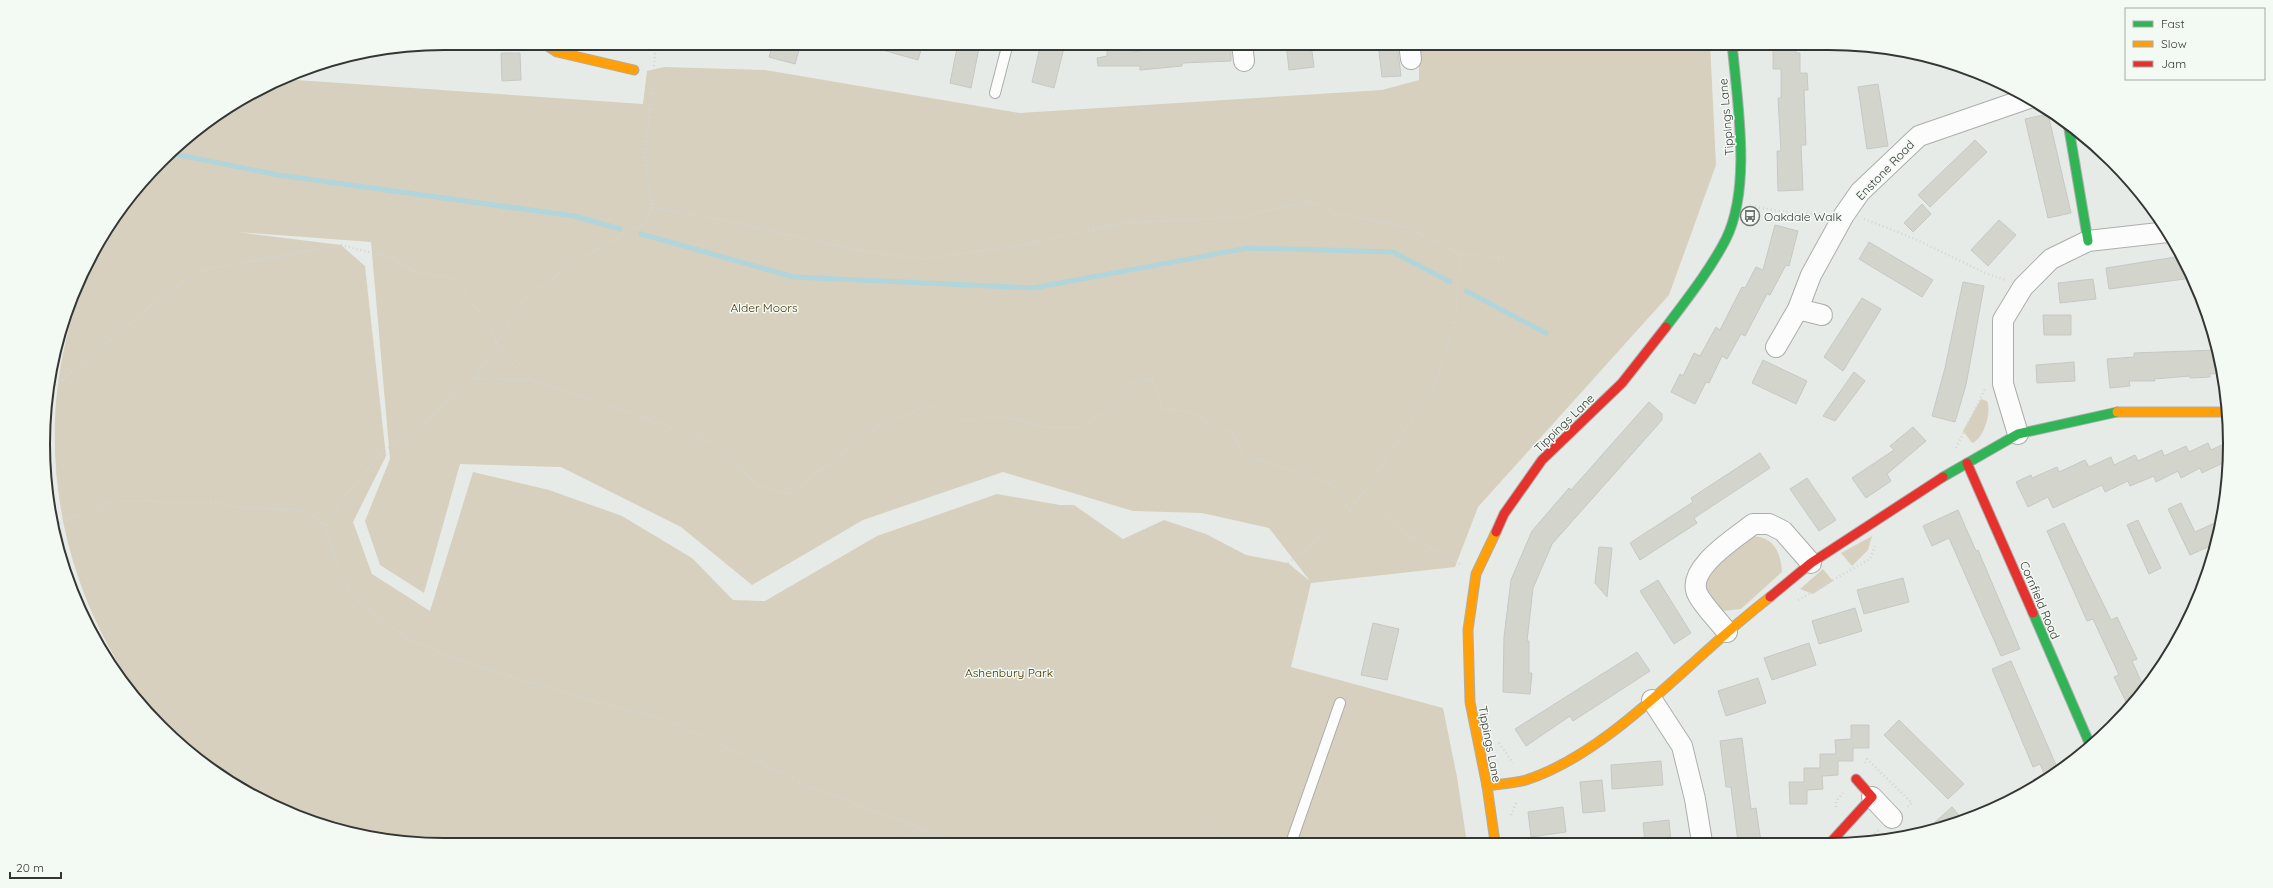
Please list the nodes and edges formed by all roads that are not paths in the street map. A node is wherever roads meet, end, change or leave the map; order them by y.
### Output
1 (554, 50) edge
2 (1006, 50) edge
3 (1733, 50) edge
4 (634, 70) dead end
5 (995, 93) dead end
6 (2021, 101) edge
7 (2069, 131) edge
8 (2162, 233) edge
9 (2088, 241) junction
10 (1798, 309) junction
11 (1822, 315) dead end
12 (1776, 347) dead end
13 (2222, 412) edge
14 (2018, 434) junction
15 (1966, 463) junction
16 (1811, 563) junction
17 (1727, 632) junction
18 (1652, 700) junction
19 (1340, 703) dead end
20 (2088, 741) edge
21 (1856, 779) dead end
22 (1487, 786) junction
23 (1872, 797) junction
24 (1892, 818) dead end
25 (1293, 838) edge
26 (1494, 838) edge
27 (1701, 838) edge
28 (1834, 838) edge

1 - 4 street
2 - 5 lane
3 - 22 street, Tippings Lane
6 - 10 street, Enstone Road
7 - 9 street
8 - 9 street
9 - 14 street
10 - 11 street
10 - 12 street, Enstone Road
13 - 14 street
14 - 15 street
15 - 16 street
15 - 20 street, Cornfield Road
16 - 17 street
16 - 17 street
17 - 18 street
18 - 22 street
18 - 27 street
19 - 25 lane
21 - 23 street
22 - 26 street, Tippings Lane
23 - 24 street
23 - 28 street

